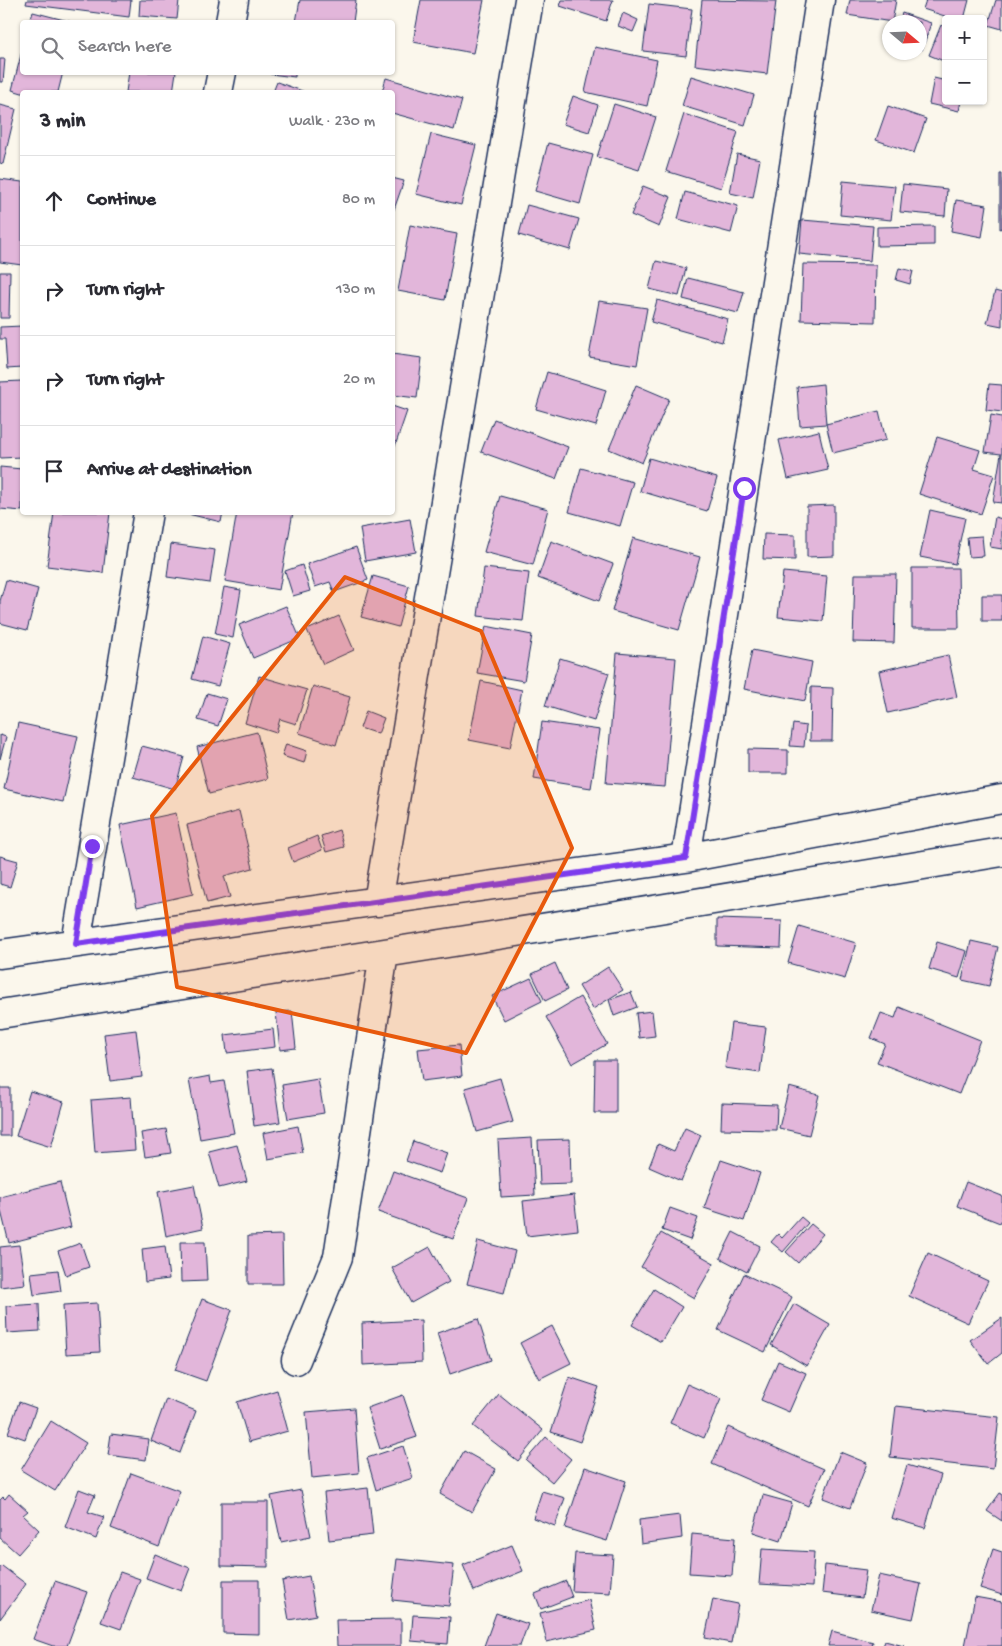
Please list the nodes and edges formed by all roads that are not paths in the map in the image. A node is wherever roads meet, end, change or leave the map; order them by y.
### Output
1 (234, 0) edge
2 (528, 0) edge
3 (820, 0) edge
4 (230, 20) edge
5 (221, 75) edge
6 (218, 90) edge
7 (148, 515) edge
8 (1002, 799) edge
9 (1002, 852) edge
10 (686, 858) junction
11 (378, 902) junction
12 (76, 944) junction
13 (384, 953) junction
14 (0, 954) edge
15 (0, 1014) edge
16 (296, 1360) dead end

1 - 4 street
2 - 11 street
3 - 10 street
5 - 6 street
7 - 12 street
8 - 10 street
9 - 13 street
10 - 11 street
11 - 12 street
12 - 14 street
13 - 15 street
13 - 16 street

